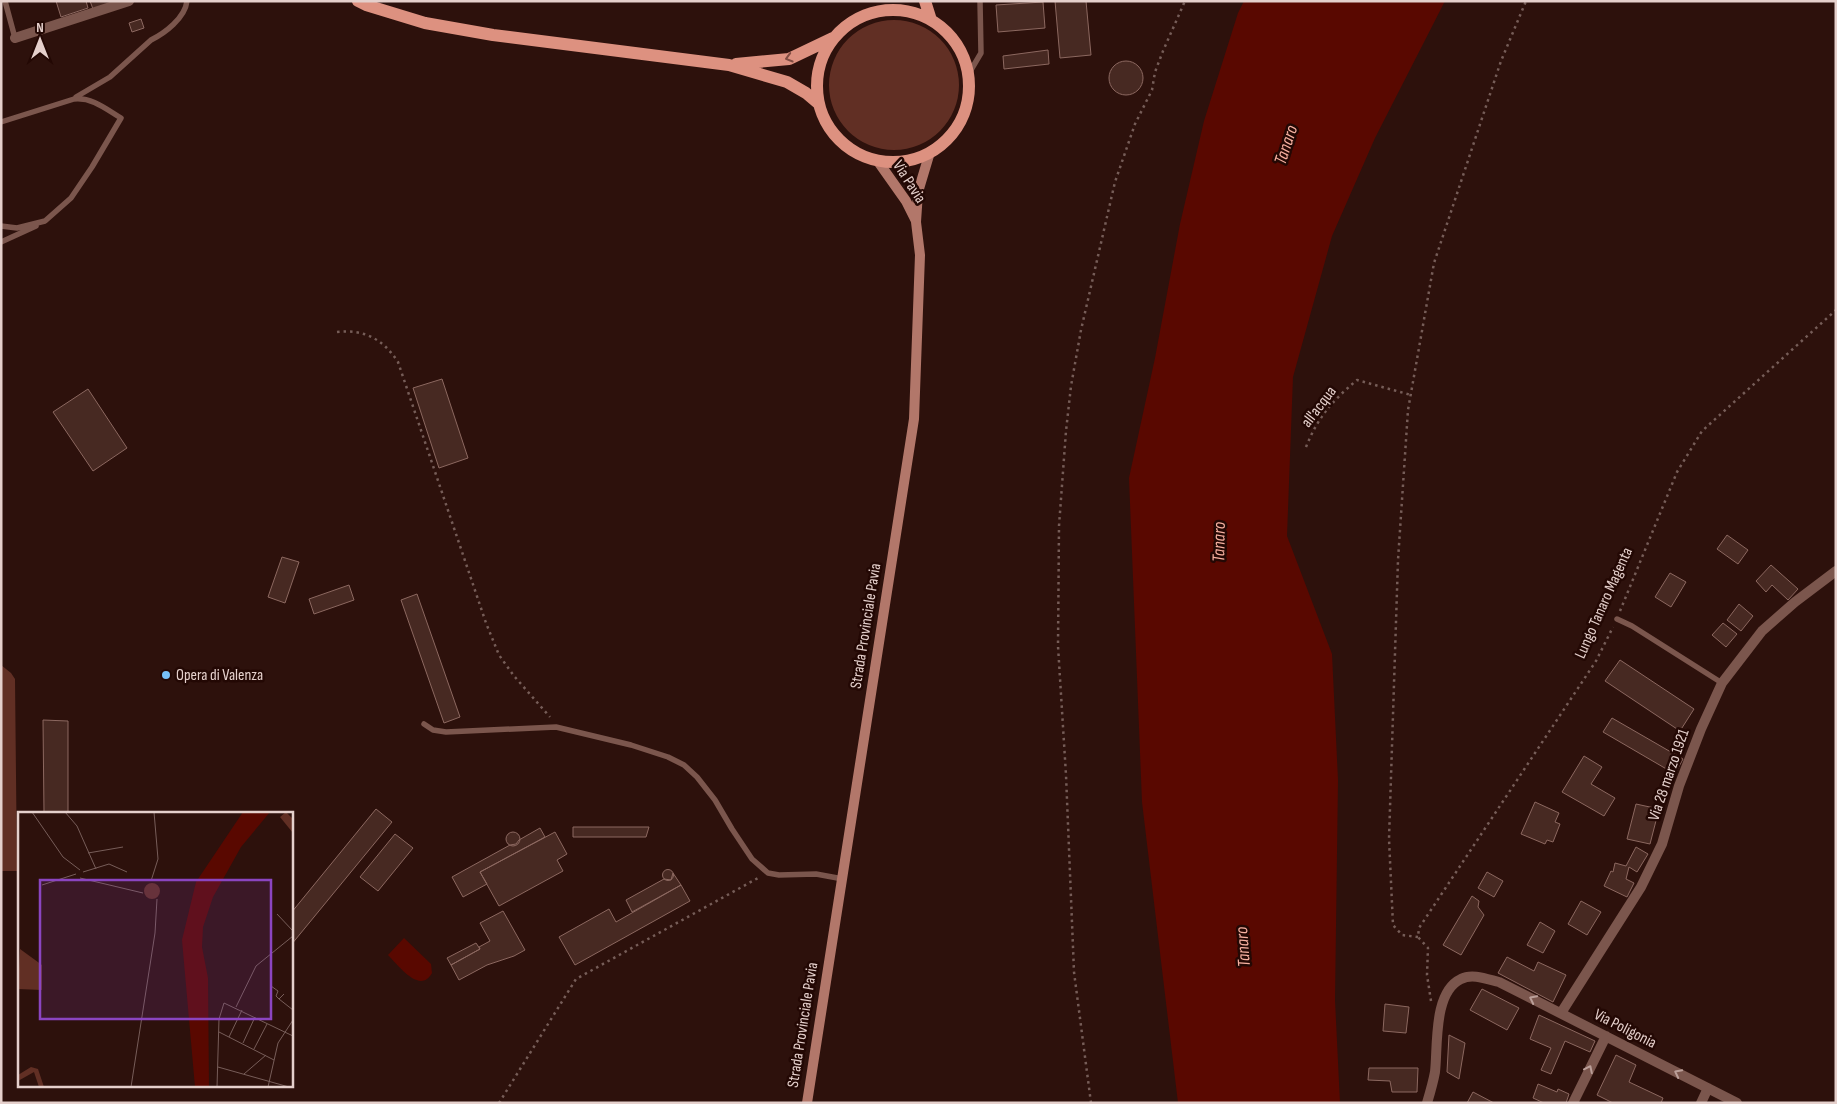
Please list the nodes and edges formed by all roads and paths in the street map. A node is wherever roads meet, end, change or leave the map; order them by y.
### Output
1 (5, 1) edge
2 (129, 1) edge
3 (187, 1) edge
4 (358, 1) edge
5 (374, 1) edge
6 (925, 1) edge
7 (980, 1) edge
8 (1184, 1) edge
9 (1526, 1) edge
10 (886, 6) edge
11 (393, 12) junction
12 (931, 20) junction
13 (15, 38) joint
14 (833, 38) junction
15 (729, 65) junction
16 (968, 74) junction
17 (74, 99) junction
18 (819, 104) junction
19 (1, 122) edge
20 (930, 152) junction
21 (877, 160) junction
22 (45, 221) junction
23 (916, 222) junction
24 (1, 226) edge
25 (1, 242) edge
26 (1836, 310) edge
27 (337, 332) dead end
28 (1411, 395) junction
29 (1306, 447) dead end
30 (1836, 570) edge
31 (1617, 619) junction
32 (1722, 683) junction
33 (555, 722) joint
34 (424, 724) dead end
35 (574, 730) junction
36 (843, 880) junction
37 (750, 883) dead end
38 (1418, 937) junction
39 (1440, 1011) junction
40 (1561, 1013) junction
41 (1606, 1036) junction
42 (1708, 1088) junction
43 (499, 1103) edge
44 (807, 1103) edge
45 (1091, 1103) edge
46 (1427, 1103) edge
47 (1573, 1103) edge
48 (1702, 1103) edge
49 (1737, 1103) edge

1 - 13 lane
2 - 13 street
3 - 17 lane
4 - 11 main road
5 - 11 main road
6 - 12 main road
7 - 16 lane
8 - 45 path
9 - 28 path
10 - 12 main road
10 - 14 main road
11 - 15 main road
12 - 16 main road
14 -> 15 main road
14 - 18 main road
15 - 18 main road
16 - 20 main road
17 - 19 lane
17 - 22 lane
18 - 21 main road
20 - 21 main road
20 - 23 main road, Strada Provinciale Pavia
21 - 23 main road, Via Pavia
22 - 24 lane
22 - 25 lane
23 - 36 main road, Strada Provinciale Pavia
26 - 31 path, Lungo Tanaro Magenta
27 - 33 path
28 - 29 path, all'acqua
28 - 38 path
30 - 32 street, Via 28 marzo 1921
31 - 32 lane
31 - 38 path, Lungo Tanaro Magenta
32 - 40 street, Via 28 marzo 1921
33 - 35 lane
34 - 35 lane
35 - 36 lane
36 - 44 main road, Strada Provinciale Pavia
37 - 43 path
38 - 39 path
40 -> 39 street, Via Poligonia
39 - 46 street
40 - 41 street, Via Poligonia
42 -> 41 street, Via Poligonia
47 -> 41 street
42 - 48 street
42 - 49 street, Via Poligonia

